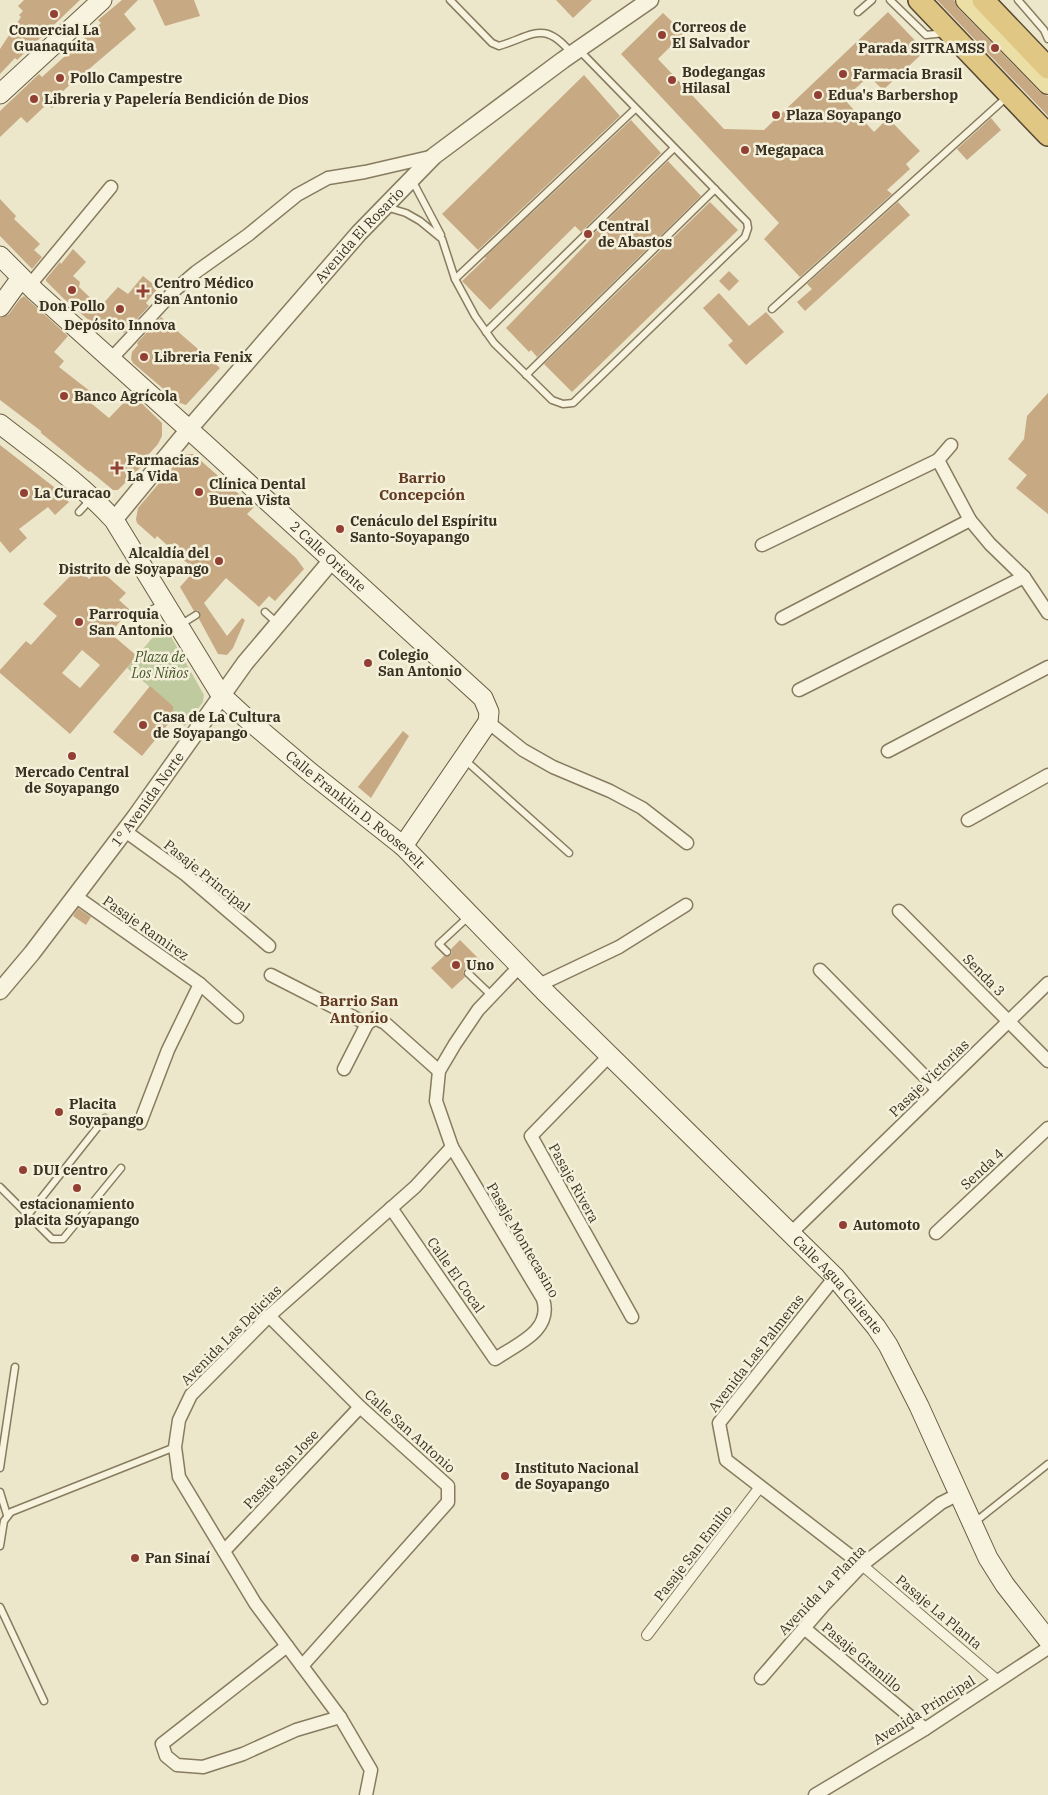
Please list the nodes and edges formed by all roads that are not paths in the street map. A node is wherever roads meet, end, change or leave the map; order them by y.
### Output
1 (102, 0) edge
2 (450, 0) edge
3 (650, 0) edge
4 (872, 0) edge
5 (890, 0) edge
6 (919, 0) edge
7 (931, 0) edge
8 (966, 0) edge
9 (983, 0) edge
10 (1018, 0) edge
11 (858, 12) dead end
12 (950, 32) junction
13 (575, 52) junction
14 (1045, 52) edge
15 (1048, 84) edge
16 (0, 94) edge
17 (1009, 95) junction
18 (636, 108) junction
19 (1048, 120) edge
20 (1048, 135) edge
21 (674, 148) junction
22 (434, 156) junction
23 (412, 179) junction
24 (111, 187) dead end
25 (715, 189) junction
26 (385, 207) junction
27 (442, 239) junction
28 (0, 256) edge
29 (455, 279) junction
30 (25, 282) junction
31 (0, 307) edge
32 (772, 309) dead end
33 (486, 332) junction
34 (111, 359) junction
35 (526, 374) junction
36 (0, 424) edge
37 (189, 429) junction
38 (951, 445) dead end
39 (938, 460) junction
40 (93, 497) junction
41 (79, 512) dead end
42 (114, 520) junction
43 (970, 520) junction
44 (762, 545) dead end
45 (332, 560) junction
46 (1024, 577) junction
47 (265, 612) dead end
48 (1048, 613) edge
49 (196, 614) dead end
50 (782, 618) dead end
51 (278, 624) junction
52 (179, 626) junction
53 (1048, 667) edge
54 (799, 690) dead end
55 (221, 695) junction
56 (488, 722) junction
57 (888, 751) dead end
58 (462, 758) junction
59 (1048, 774) edge
60 (968, 820) dead end
61 (125, 831) junction
62 (687, 843) dead end
63 (403, 846) junction
64 (569, 853) dead end
65 (75, 896) junction
66 (686, 905) dead end
67 (899, 911) dead end
68 (470, 914) junction
69 (269, 946) dead end
70 (447, 952) dead end
71 (520, 966) junction
72 (820, 970) dead end
73 (468, 973) dead end
74 (271, 975) dead end
75 (1048, 983) edge
76 (200, 984) junction
77 (542, 988) junction
78 (0, 992) edge
79 (491, 996) junction
80 (237, 1017) dead end
81 (1009, 1022) junction
82 (366, 1024) junction
83 (610, 1055) junction
84 (1048, 1061) edge
85 (344, 1069) dead end
86 (439, 1071) junction
87 (938, 1090) junction
88 (105, 1118) dead end
89 (140, 1123) dead end
90 (1048, 1128) edge
91 (452, 1147) junction
92 (120, 1168) dead end
93 (0, 1187) edge
94 (391, 1208) junction
95 (28, 1215) junction
96 (791, 1233) junction
97 (936, 1233) dead end
98 (835, 1277) junction
99 (269, 1316) junction
100 (632, 1317) dead end
101 (495, 1359) joint
102 (15, 1367) dead end
103 (360, 1407) junction
104 (175, 1447) junction
105 (1048, 1464) edge
106 (0, 1468) edge
107 (760, 1487) junction
108 (0, 1492) edge
109 (959, 1494) junction
110 (7, 1515) junction
111 (973, 1524) junction
112 (0, 1546) edge
113 (224, 1551) junction
114 (862, 1565) junction
115 (0, 1607) edge
116 (804, 1628) junction
117 (647, 1635) dead end
118 (1048, 1640) edge
119 (287, 1646) junction
120 (1048, 1648) edge
121 (302, 1666) junction
122 (761, 1678) dead end
123 (998, 1681) junction
124 (44, 1701) dead end
125 (340, 1717) junction
126 (925, 1729) junction
127 (366, 1795) edge
128 (815, 1795) edge

1 - 16 main road
2 - 13 lane
3 - 13 street, Avenida El Rosario
4 - 11 lane
5 - 12 lane
6 - 12 highway
7 - 19 main road
8 - 15 main road
9 - 14 highway
10 - 14 lane
12 - 17 highway
13 - 18 lane
13 - 22 street, Avenida El Rosario
17 - 20 highway
17 - 32 lane
18 - 21 lane
18 - 29 lane
21 - 25 lane
21 - 33 lane
22 - 23 street, Avenida El Rosario
22 - 34 street
23 - 26 street, Avenida El Rosario
23 - 27 lane
24 - 30 street
25 - 35 lane
25 - 35 lane
26 - 27 lane
26 - 37 street, Avenida El Rosario
27 - 29 lane
28 - 30 main road, 2 Calle Oriente
29 - 33 lane
30 - 31 main road
30 - 34 main road, 2 Calle Oriente
33 - 35 lane
34 - 37 main road, 2 Calle Oriente
36 - 40 main road, Calle Franklin D. Roosevelt
37 - 42 street, Avenida El Rosario
37 - 45 main road, 2 Calle Oriente
38 - 39 street
39 - 43 street
39 - 44 street
40 - 41 lane
40 - 42 main road, Calle Franklin D. Roosevelt
42 - 52 main road, Calle Franklin D. Roosevelt
43 - 46 street
43 - 50 street
45 - 51 street, 1° Avenida Norte
45 - 56 main road, 2 Calle Oriente
46 - 48 street
46 - 54 street
47 - 51 lane
49 - 52 lane
51 - 55 street, 1° Avenida Norte
52 - 55 main road, Calle Franklin D. Roosevelt
53 - 57 street
55 - 61 street, 1° Avenida Norte
55 - 63 main road, Calle Franklin D. Roosevelt
56 - 58 main road
56 - 62 street
58 - 63 main road
58 - 64 lane
59 - 60 street
61 - 65 street, 1° Avenida Norte
61 - 69 street, Pasaje Principal
63 - 68 main road, Calle Franklin D. Roosevelt
65 - 76 street, Pasaje Ramirez
65 - 78 street, 1° Avenida Norte
66 - 77 street
67 - 81 street, Senda 3
68 - 70 lane
68 - 71 main road, Calle Franklin D. Roosevelt
71 - 77 main road, Calle Franklin D. Roosevelt
71 - 79 street
72 - 87 street
73 - 79 lane
74 - 82 street
75 - 81 street, Pasaje Victorias
76 - 80 street, Pasaje Ramirez
76 - 89 street
77 - 83 main road, Calle Agua Caliente
79 - 86 street
81 - 84 street, Senda 3
81 - 87 street, Pasaje Victorias
82 - 85 street
82 - 86 street
83 - 96 main road, Calle Agua Caliente
83 - 100 street, Pasaje Rivera
86 - 91 street
87 - 96 street, Pasaje Victorias
88 - 95 lane
90 - 97 street, Senda 4
91 - 94 street, Avenida Las Delicias
91 - 101 street, Pasaje Montecasino
92 - 95 lane
93 - 95 lane
94 - 99 street, Avenida Las Delicias
94 - 101 street, Calle El Cocal
96 - 98 main road, Calle Agua Caliente
98 - 107 street, Avenida Las Palmeras
98 - 109 main road, Calle Agua Caliente
99 - 103 street, Calle San Antonio
99 - 104 street, Avenida Las Delicias
102 - 106 lane
103 - 113 street, Pasaje San Jose
103 - 121 street, Calle San Antonio
104 - 110 lane
104 - 113 street, Avenida Las Delicias
105 - 111 lane
107 - 114 street, Avenida Las Palmeras
107 - 117 street, Pasaje San Emilio
108 - 110 lane
109 - 111 main road, Calle Agua Caliente
109 - 114 street, Avenida La Planta
110 - 112 lane
111 - 118 main road, Calle Agua Caliente
113 - 119 street, Avenida Las Delicias
114 - 116 street, Avenida La Planta
114 - 123 street, Pasaje La Planta
115 - 124 lane
116 - 122 street, Avenida La Planta
116 - 126 street, Pasaje Granillo
119 - 121 street, Avenida Las Delicias
119 - 125 street
120 - 123 street, Avenida Principal
121 - 125 street, Avenida Las Delicias
123 - 126 street, Avenida Principal
125 - 127 street, Avenida Las Delicias
126 - 128 street, Avenida Principal

